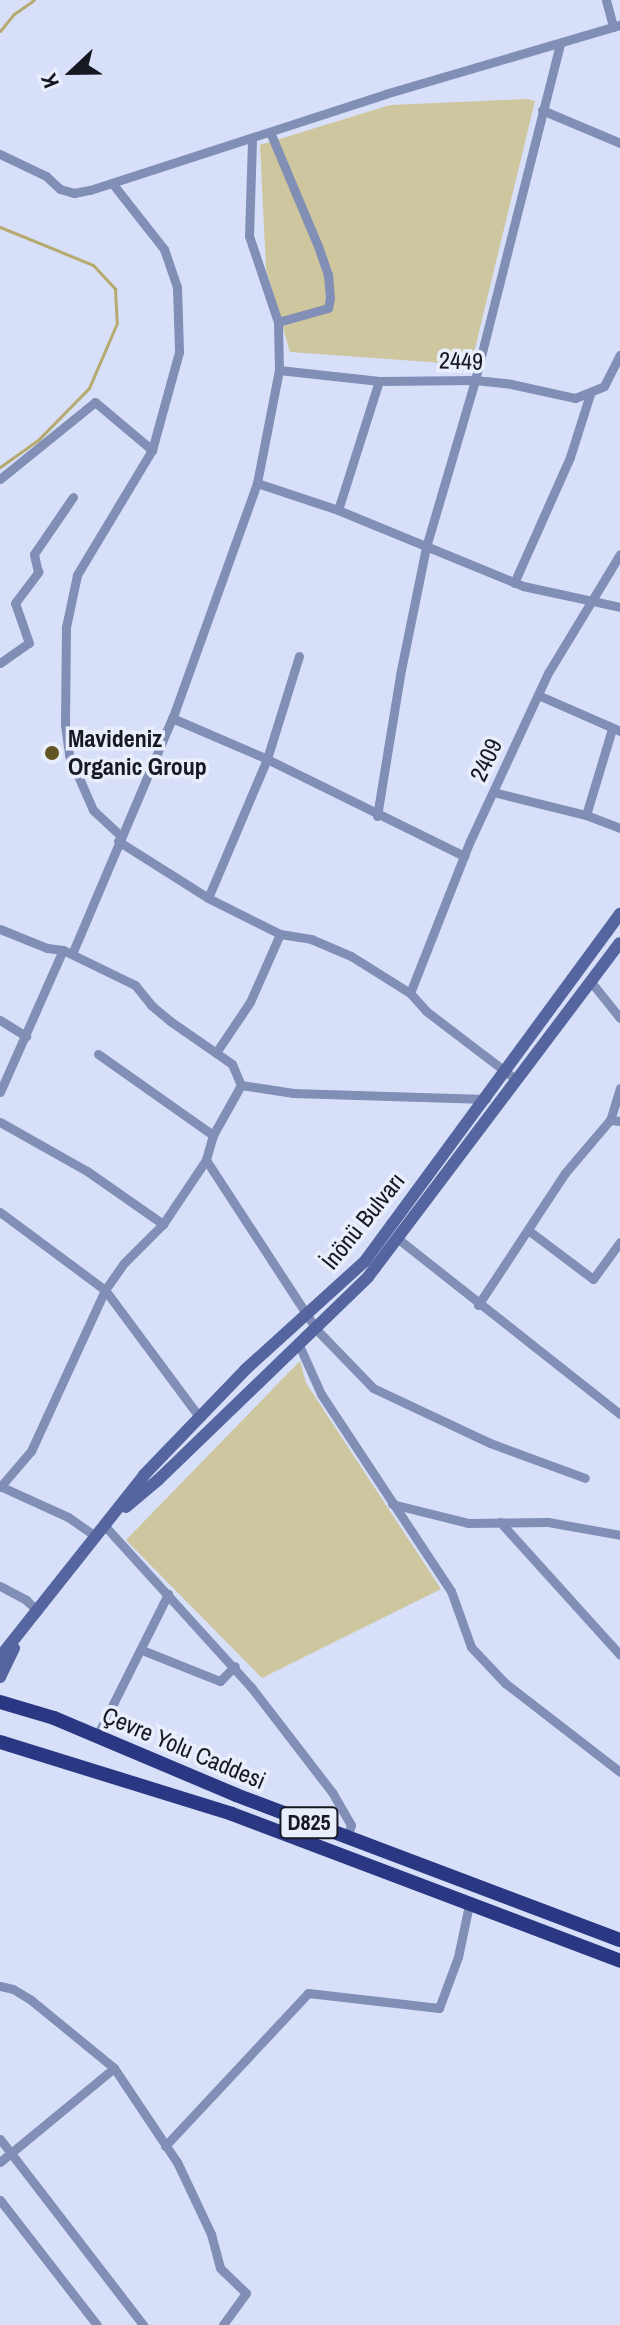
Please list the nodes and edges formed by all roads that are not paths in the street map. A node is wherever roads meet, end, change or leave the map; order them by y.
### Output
1 (606, 0) edge
2 (616, 26) edge
3 (560, 43) junction
4 (542, 110) junction
5 (270, 132) junction
6 (252, 138) junction
7 (620, 143) edge
8 (0, 154) edge
9 (112, 183) junction
10 (278, 322) junction
11 (620, 355) edge
12 (279, 370) junction
13 (475, 380) junction
14 (379, 381) junction
15 (590, 394) junction
16 (152, 450) junction
17 (0, 479) edge
18 (257, 483) junction
19 (73, 497) dead end
20 (338, 510) junction
21 (426, 547) junction
22 (620, 554) edge
23 (514, 583) junction
24 (594, 600) junction
25 (620, 607) edge
26 (299, 656) dead end
27 (0, 663) edge
28 (538, 695) junction
29 (172, 718) junction
30 (616, 730) edge
31 (267, 759) junction
32 (493, 792) junction
33 (586, 815) junction
34 (377, 816) junction
35 (620, 828) edge
36 (119, 838) junction
37 (464, 856) junction
38 (208, 898) junction
39 (620, 914) edge
40 (0, 929) edge
41 (280, 934) junction
42 (620, 943) edge
43 (68, 952) junction
44 (591, 982) junction
45 (410, 993) junction
46 (620, 1018) edge
47 (0, 1020) edge
48 (26, 1036) junction
49 (217, 1051) junction
50 (98, 1054) dead end
51 (504, 1072) junction
52 (517, 1079) junction
53 (241, 1085) junction
54 (620, 1088) edge
55 (0, 1092) edge
56 (486, 1099) junction
57 (615, 1120) edge
58 (0, 1122) edge
59 (213, 1135) junction
60 (206, 1160) junction
61 (0, 1212) edge
62 (163, 1224) junction
63 (528, 1230) junction
64 (397, 1238) junction
65 (620, 1242) edge
66 (105, 1290) junction
67 (478, 1305) junction
68 (307, 1317) junction
69 (316, 1329) junction
70 (299, 1345) junction
71 (620, 1414) edge
72 (200, 1418) junction
73 (585, 1478) dead end
74 (0, 1486) edge
75 (392, 1504) junction
76 (500, 1522) junction
77 (104, 1525) junction
78 (620, 1535) edge
79 (95, 1536) junction
80 (0, 1586) edge
81 (168, 1594) junction
82 (38, 1611) junction
83 (21, 1635) junction
84 (142, 1650) junction
85 (620, 1655) edge
86 (0, 1657) edge
87 (235, 1666) junction
88 (0, 1677) edge
89 (0, 1702) edge
90 (97, 1736) junction
91 (0, 1742) edge
92 (620, 1772) edge
93 (347, 1837) junction
94 (469, 1905) junction
95 (620, 1940) edge
96 (620, 1961) edge
97 (0, 1986) edge
98 (114, 2068) junction
99 (0, 2139) edge
100 (165, 2146) junction
101 (10, 2152) junction
102 (0, 2162) edge
103 (0, 2200) edge
104 (97, 2325) edge
105 (143, 2325) edge
106 (223, 2325) edge

1 - 2 street
2 - 3 street
3 - 4 street
3 - 5 street
4 - 7 street
4 - 13 street
5 - 6 street
5 - 10 street
6 - 9 street
6 - 10 street
8 - 9 street
9 - 16 street
10 - 12 street
11 - 15 street
12 - 14 street, 2449
12 - 18 street
13 - 14 street, 2449
13 - 15 street, 2449
13 - 21 street
14 - 20 street
15 - 23 street
16 - 17 street
16 - 36 street
18 - 20 street
18 - 29 street
19 - 27 street
20 - 21 street
21 - 23 street
21 - 34 street
22 - 24 street, 2409
23 - 24 street
24 - 25 street
24 - 28 street, 2409
26 - 31 street
28 - 30 street
28 - 32 street, 2409
29 - 31 street
29 - 36 street
30 - 33 street
31 - 34 street
31 - 38 street
32 - 33 street
32 - 37 street, 2409
33 - 35 street
34 - 37 street
36 - 38 street
36 - 43 street
37 - 45 street, 2409
38 - 41 street
39 - 51 main road, İnönü Bulvarı
40 - 43 street
41 - 45 street
41 - 49 street
42 - 44 main road, İnönü Bulvarı
43 - 48 street
43 - 49 street
44 - 46 street
44 - 52 main road, İnönü Bulvarı
45 - 51 street
47 - 48 street
48 - 55 street
49 - 53 street
50 - 59 street
51 - 52 street
51 - 56 main road, İnönü Bulvarı
52 - 64 main road, İnönü Bulvarı
53 - 56 street
53 - 59 street
54 - 57 street
56 - 68 main road, İnönü Bulvarı
57 - 63 street
58 - 62 street
59 - 60 street
60 - 62 street
60 - 68 street
61 - 66 street
62 - 66 street
63 - 65 street
63 - 67 street
64 - 67 street
64 - 69 main road, İnönü Bulvarı
66 - 72 street
66 - 74 street
67 - 71 street
68 - 69 street
68 - 72 main road, İnönü Bulvarı
69 - 70 main road, İnönü Bulvarı
69 - 73 street
70 - 75 street
70 - 77 main road, İnönü Bulvarı
72 - 77 main road, İnönü Bulvarı
74 - 79 street
75 - 76 street
75 - 92 street
76 - 78 street
76 - 85 street
77 - 79 main road, İnönü Bulvarı
77 - 81 street
79 - 82 main road, İnönü Bulvarı
80 - 82 street
81 - 84 street
81 - 87 street
82 - 83 main road, İnönü Bulvarı
83 - 86 main road, İnönü Bulvarı
83 - 88 main road, İnönü Bulvarı
84 - 87 street
84 - 90 street
87 - 93 street
89 - 90 highway, Çevre Yolu Caddesi / D825
90 - 93 highway, Çevre Yolu Caddesi / D825
91 - 94 highway, Çevre Yolu Caddesi / D825
93 - 95 highway, Çevre Yolu Caddesi / D825
94 - 96 highway, Çevre Yolu Caddesi / D825
94 - 100 street
97 - 98 street
98 - 100 street
98 - 101 street
99 - 101 street
100 - 106 street
101 - 102 street
101 - 105 street
103 - 104 street

